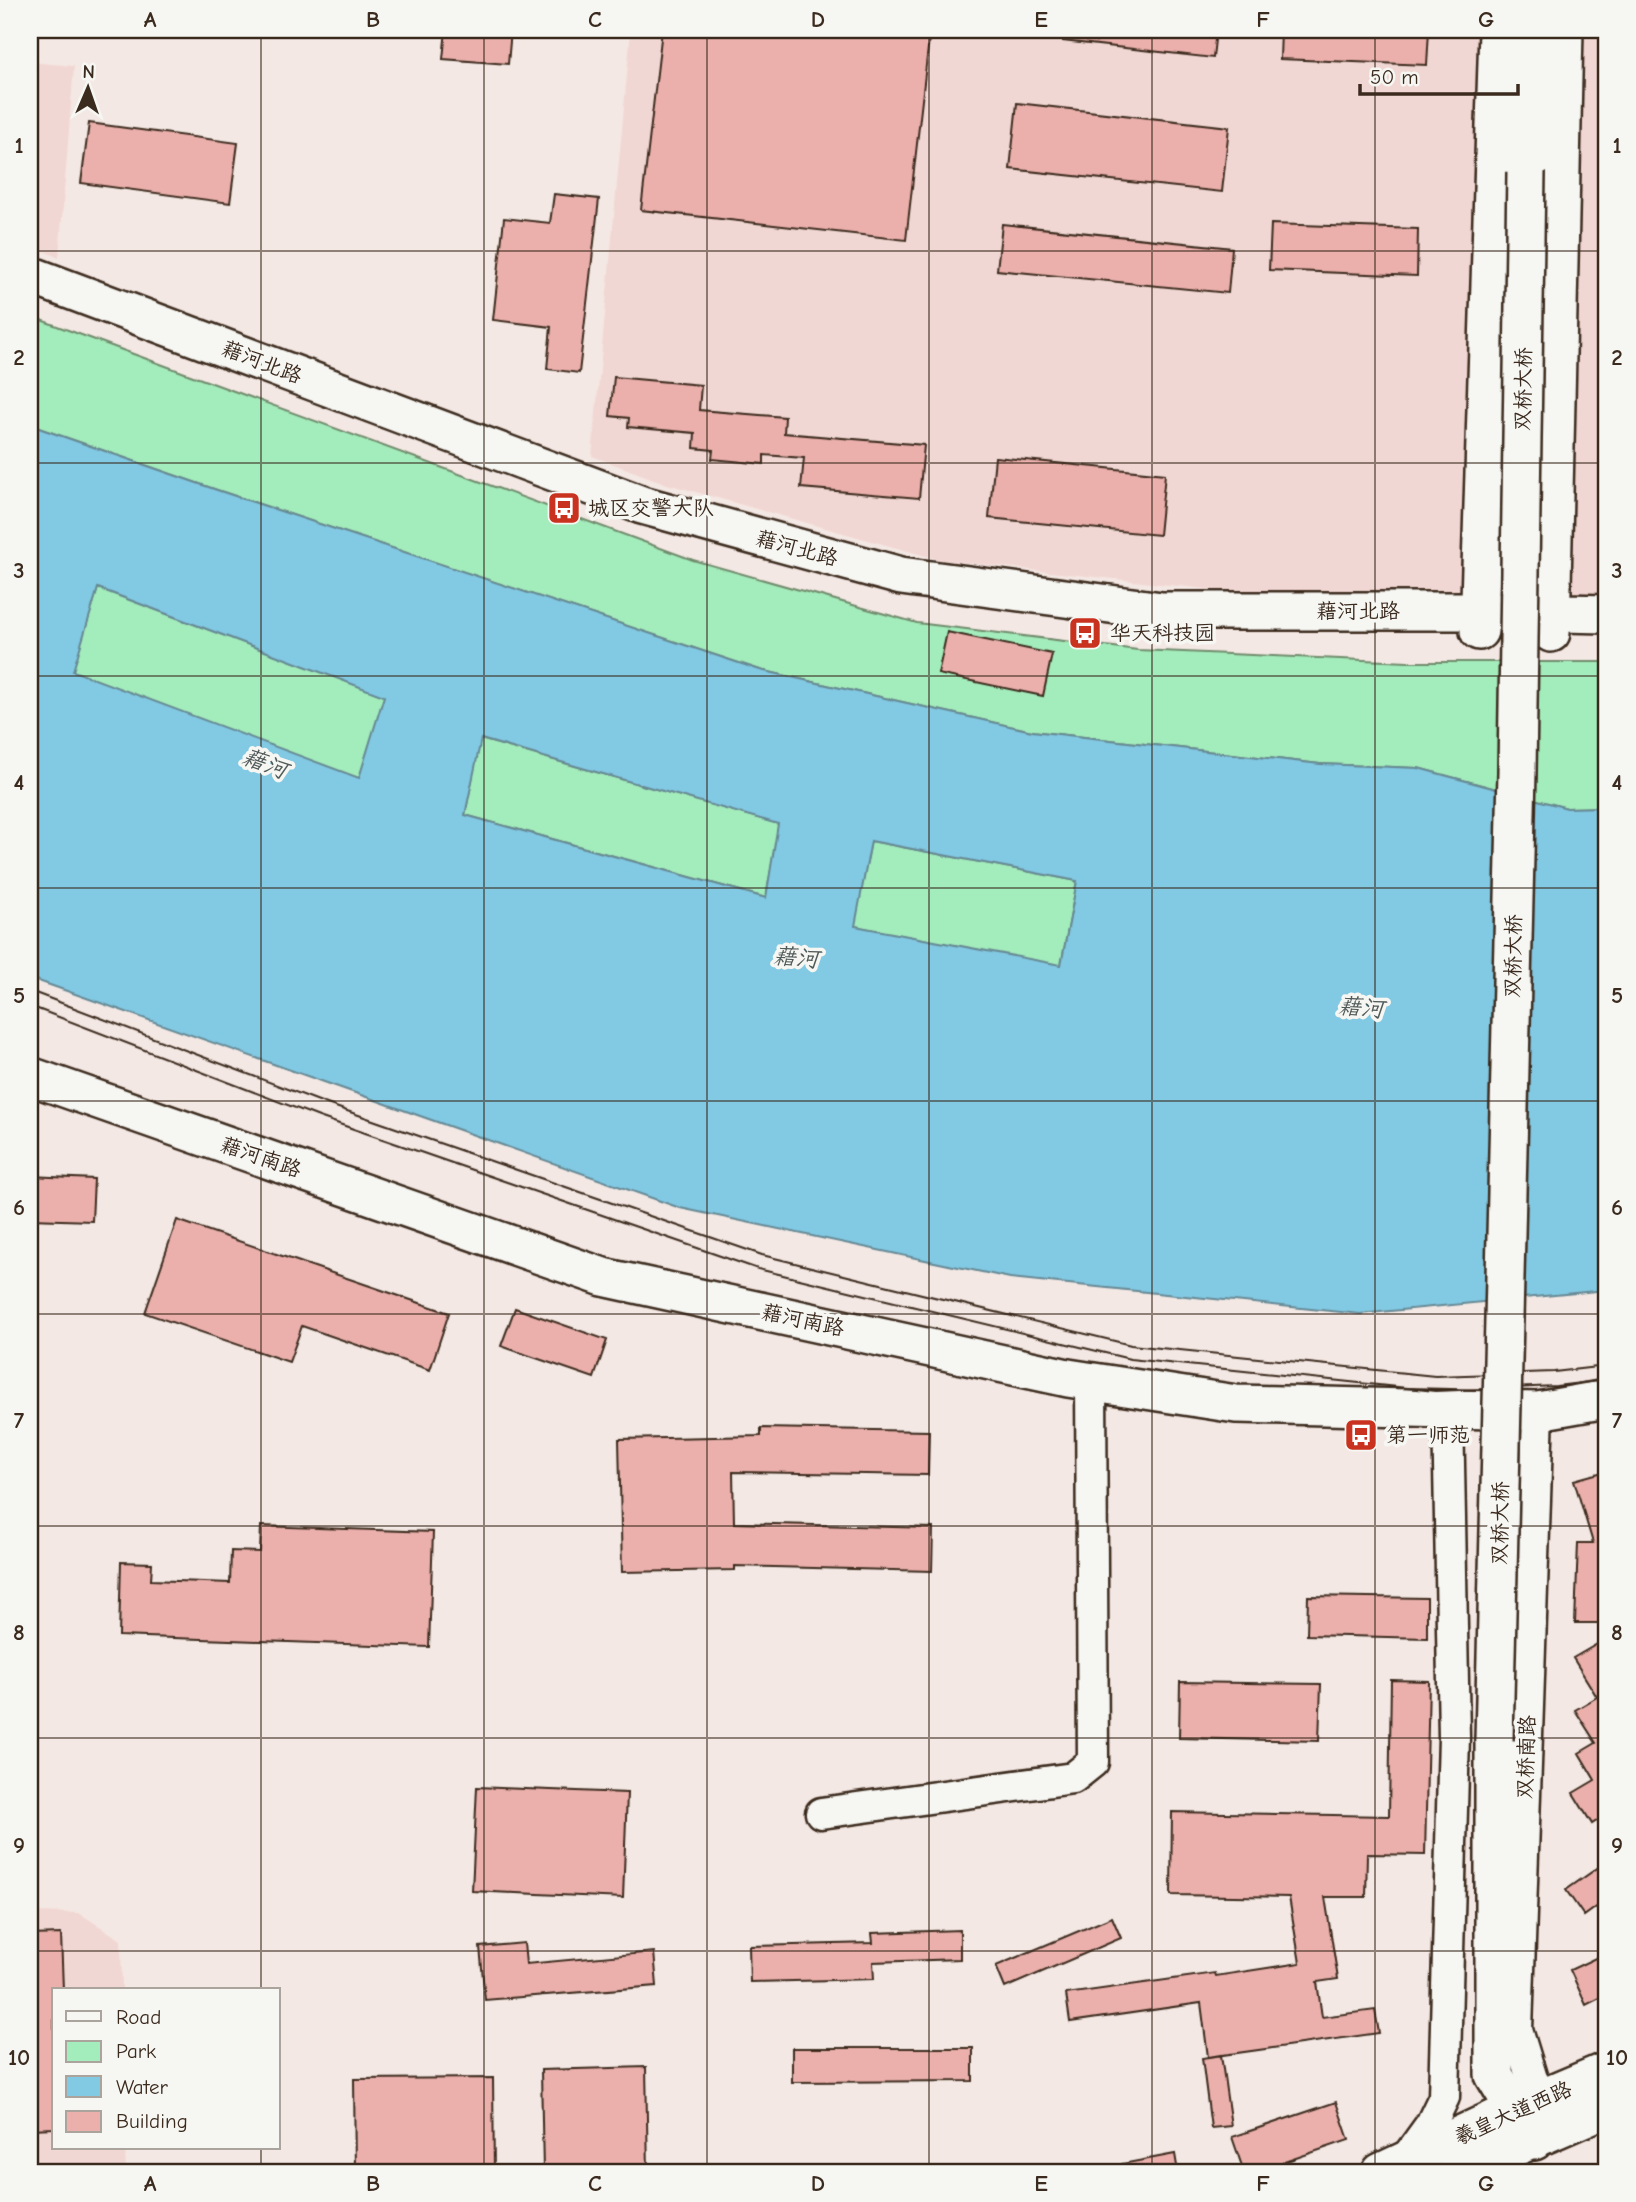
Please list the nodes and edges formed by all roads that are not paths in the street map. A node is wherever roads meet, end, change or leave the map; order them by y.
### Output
1 (1498, 30) edge
2 (1530, 30) edge
3 (1564, 30) edge
4 (30, 275) edge
5 (30, 298) edge
6 (1606, 614) edge
7 (1479, 621) junction
8 (1551, 623) junction
9 (1606, 635) edge
10 (30, 1076) edge
11 (1091, 1381) junction
12 (1606, 1399) edge
13 (1448, 1410) junction
14 (1538, 1411) junction
15 (821, 1813) dead end
16 (1606, 2071) edge
17 (1529, 2104) junction
18 (1606, 2108) edge
19 (1534, 2141) junction
20 (1392, 2168) edge
21 (1458, 2172) edge

1 - 7 main road
2 - 17 main road, 双桥大桥, bridge
3 - 8 main road
4 - 7 main road, 藉河北路
5 - 7 main road, 藉河北路
6 - 8 main road, 藉河北路
7 - 8 main road, 藉河北路
8 - 9 main road, 藉河北路
10 - 11 main road, 藉河南路
11 - 13 main road, 藉河南路
11 - 15 street
12 - 14 main road, 藉河南路
13 - 14 main road, 藉河南路
13 - 20 street
14 - 17 street, 双桥南路
16 - 17 main road, 羲皇大道西路
17 - 19 main road, 双桥大桥
17 - 20 main road, 羲皇大道西路
18 - 19 main road, 羲皇大道西路
19 - 21 main road, 羲皇大道西路

